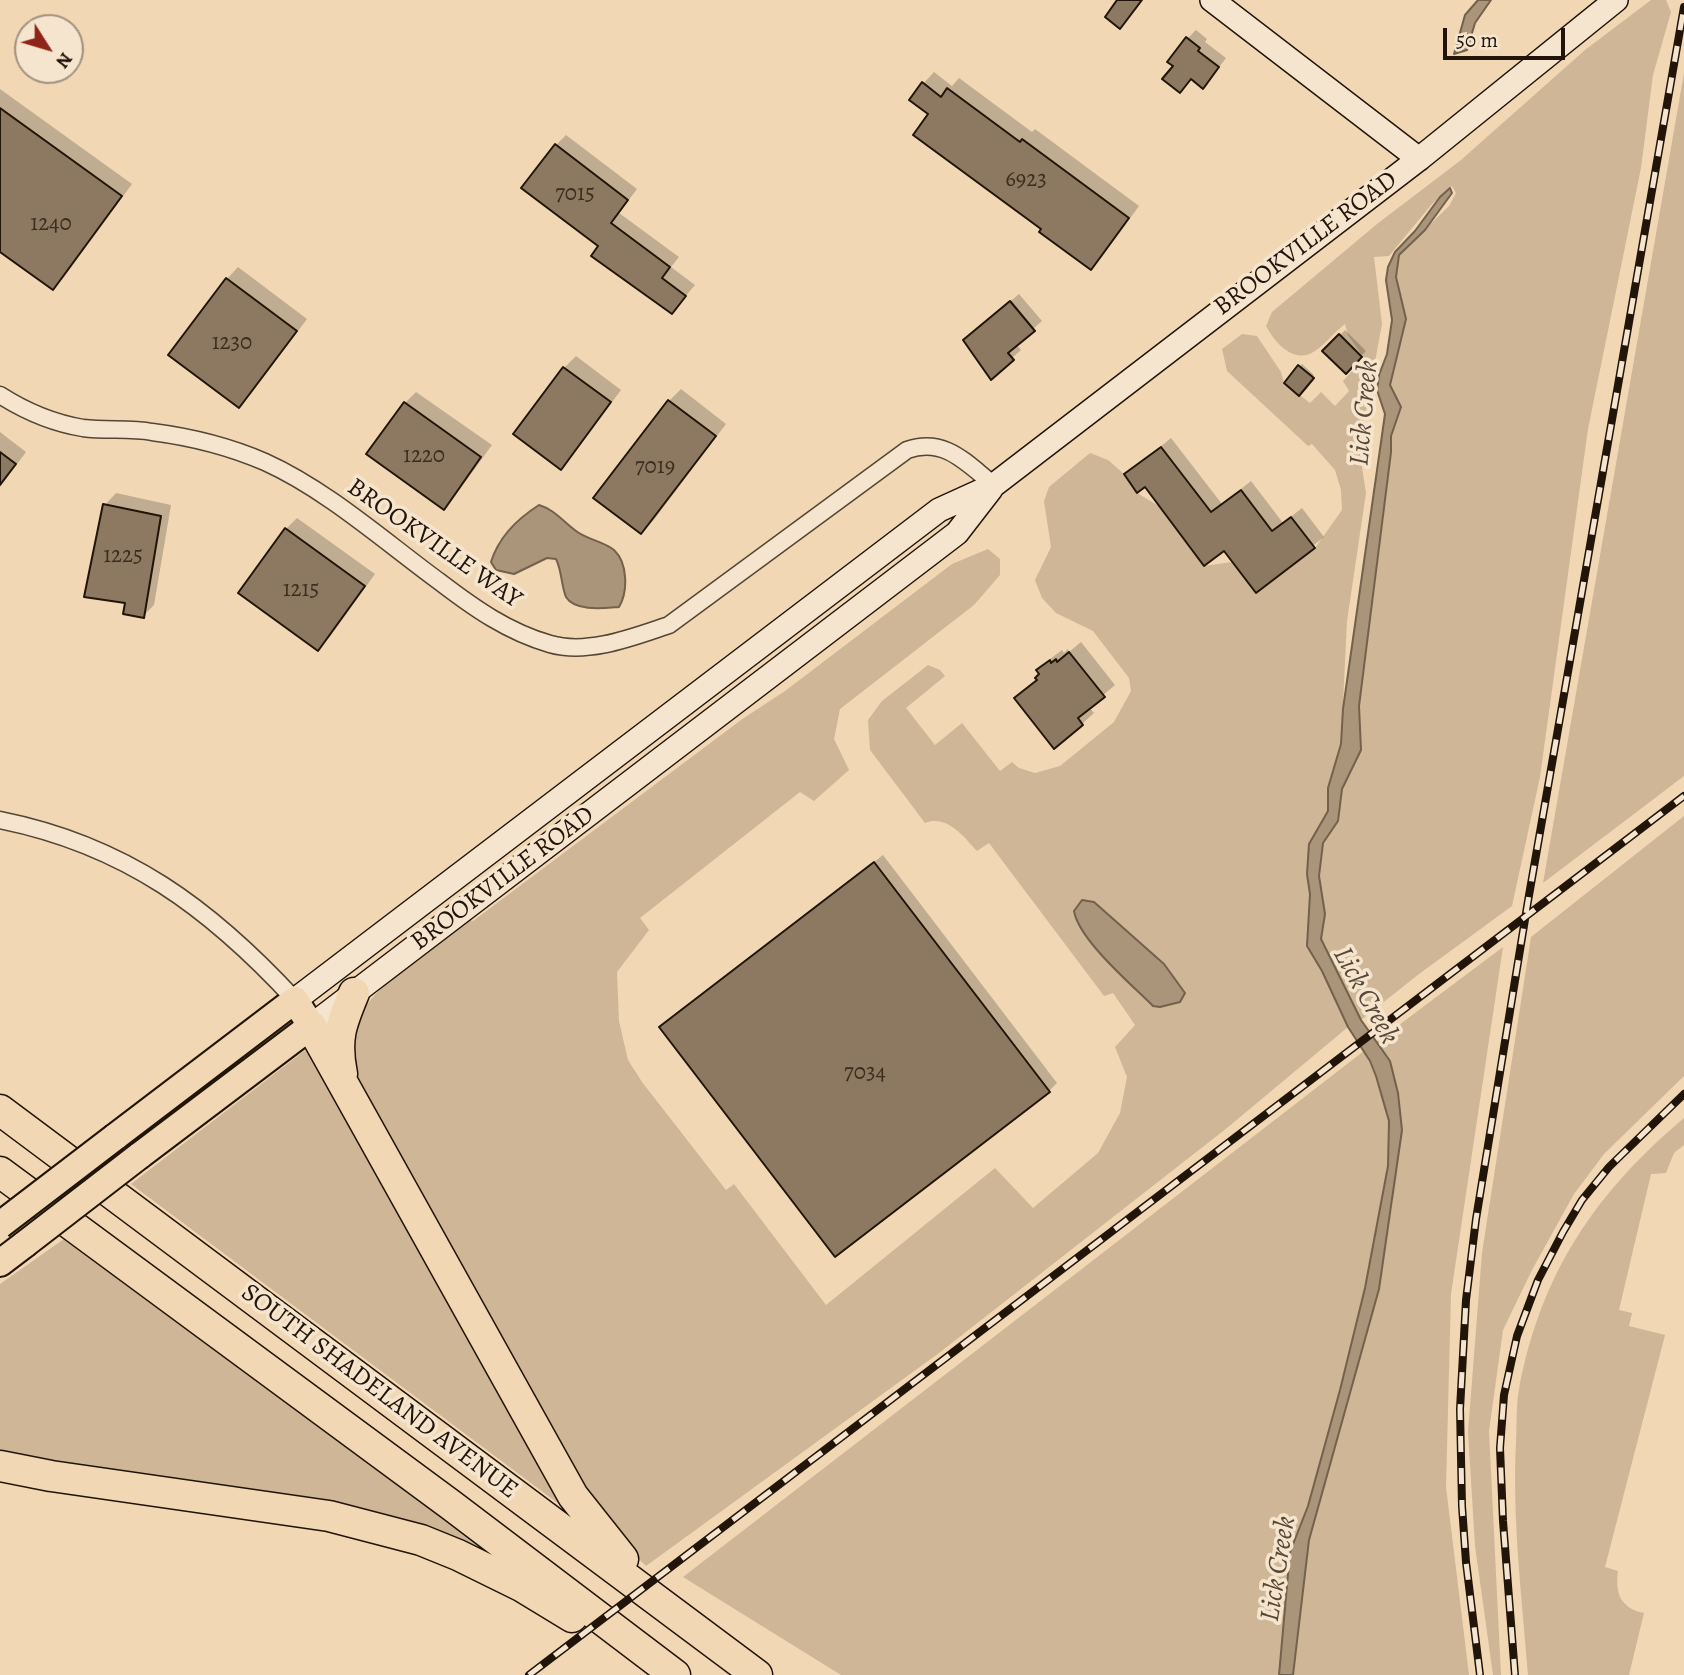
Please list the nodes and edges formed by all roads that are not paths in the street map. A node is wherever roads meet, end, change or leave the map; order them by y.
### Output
1 (1212, 0) edge
2 (1616, 0) edge
3 (1419, 159) junction
4 (0, 395) edge
5 (994, 485) junction
6 (0, 820) edge
7 (354, 993) junction
8 (295, 1000) junction
9 (311, 1026) junction
10 (345, 1084) junction
11 (0, 1110) edge
12 (0, 1172) edge
13 (0, 1225) edge
14 (0, 1263) edge
15 (0, 1466) edge
16 (0, 1475) edge
17 (51, 1476) junction
18 (713, 1642) junction
19 (669, 1675) edge
20 (675, 1675) edge
21 (757, 1675) edge

1 - 3 main road
2 - 3 main road, BROOKVILLE ROAD
3 - 5 main road, BROOKVILLE ROAD
4 - 5 street, BROOKVILLE WAY
5 - 7 main road, BROOKVILLE ROAD
5 - 8 main road, BROOKVILLE ROAD
6 - 8 street
7 - 9 main road, BROOKVILLE ROAD
7 - 10 highway
8 - 9 main road
8 - 13 main road, BROOKVILLE ROAD, bridge
9 - 10 highway
9 - 14 main road, BROOKVILLE ROAD, bridge
10 - 18 highway
11 - 18 highway, SOUTH SHADELAND AVENUE
12 - 20 highway, SOUTH SHADELAND AVENUE
15 - 17 highway
16 - 17 highway
17 - 19 highway
18 - 21 highway, SOUTH SHADELAND AVENUE

